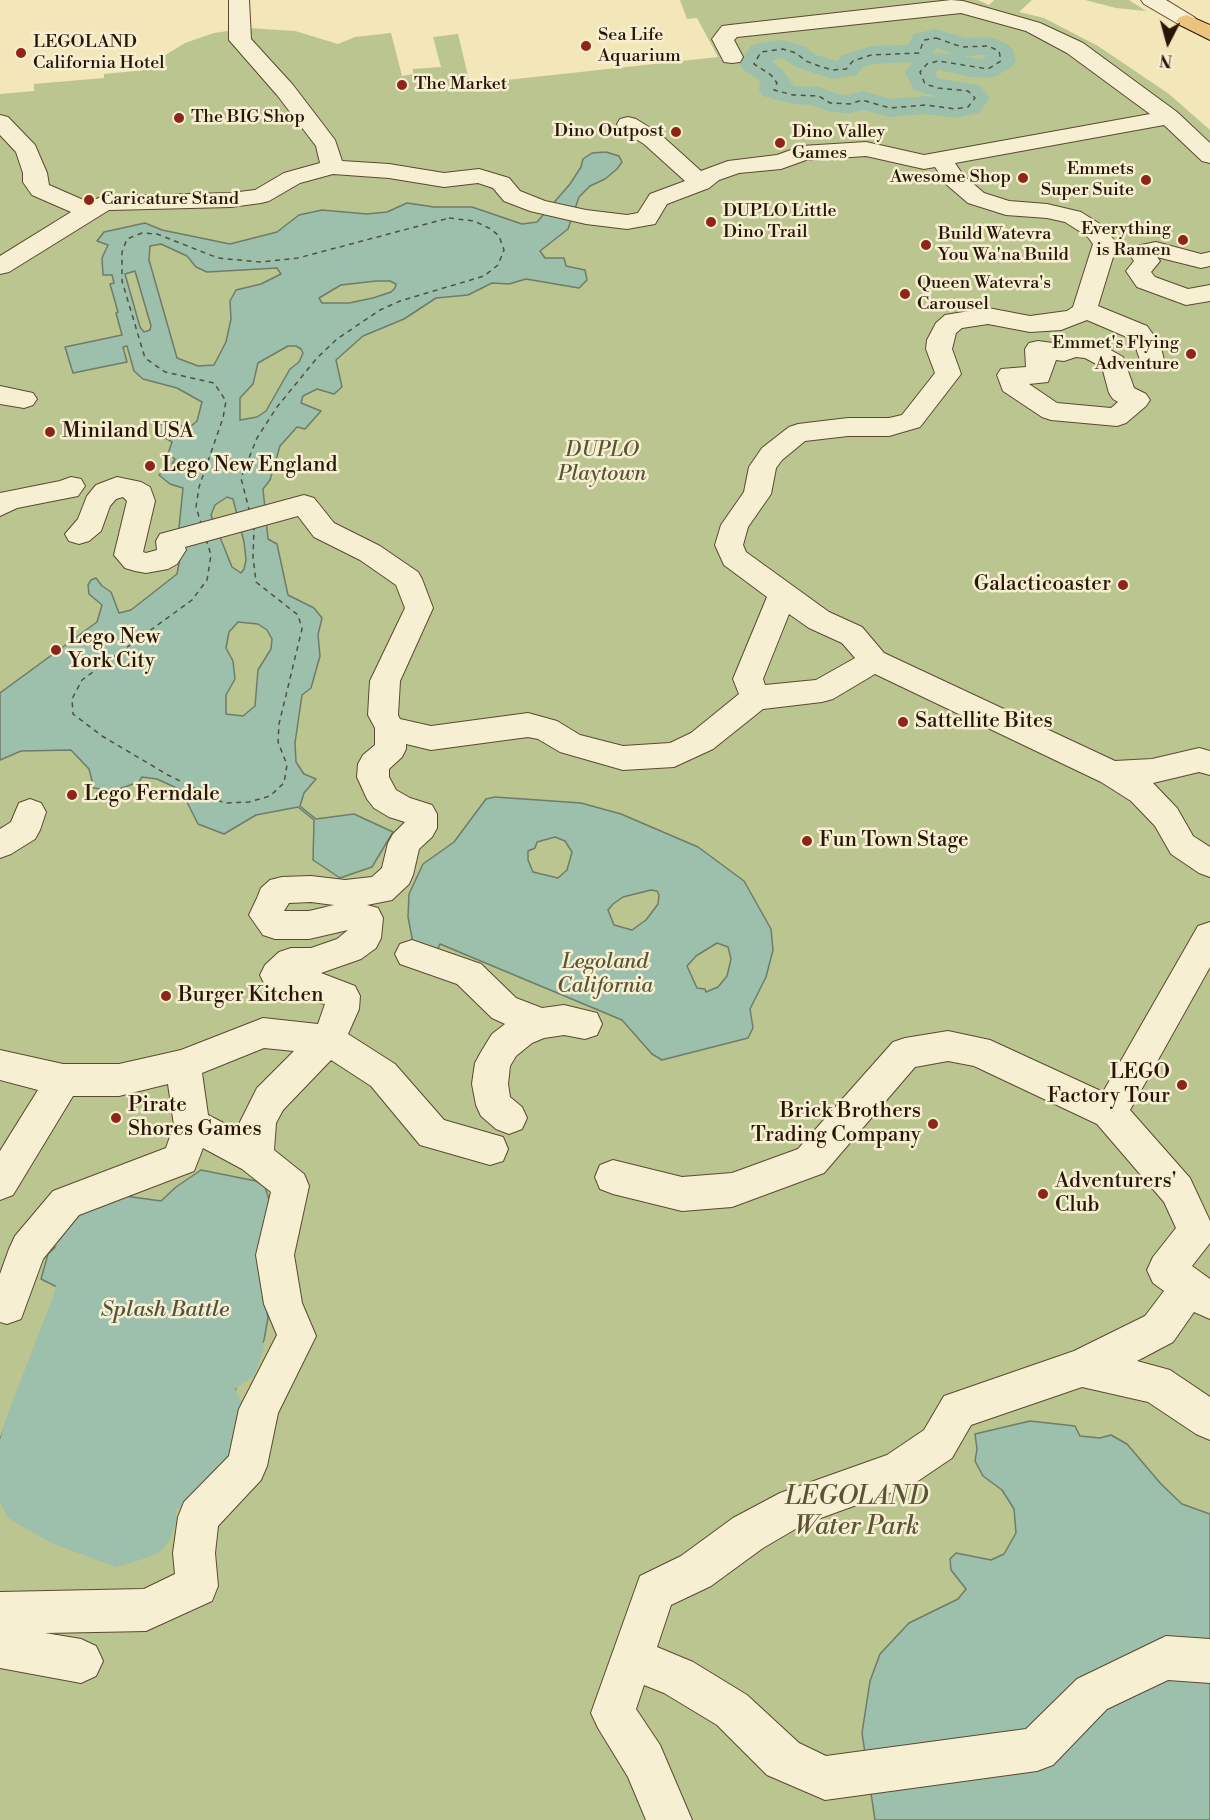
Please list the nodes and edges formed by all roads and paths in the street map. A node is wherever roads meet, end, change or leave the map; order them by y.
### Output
1 (239, 0) edge
2 (1151, 0) edge
3 (1177, 0) edge
4 (951, 3) edge
5 (1210, 19) edge
6 (1187, 21) joint
7 (1210, 34) edge
8 (732, 57) dead end
9 (1169, 117) junction
10 (0, 122) edge
11 (628, 124) dead end
12 (1210, 156) edge
13 (941, 159) junction
14 (332, 167) junction
15 (701, 183) junction
16 (1086, 196) dead end
17 (88, 211) junction
18 (1062, 214) junction
19 (1146, 240) dead end
20 (1105, 244) junction
21 (1210, 259) edge
22 (0, 267) edge
23 (1210, 292) edge
24 (1084, 310) junction
25 (1025, 324) junction
26 (1151, 360) dead end
27 (1029, 375) junction
28 (71, 486) dead end
29 (0, 506) edge
30 (79, 534) dead end
31 (783, 594) junction
32 (874, 661) junction
33 (755, 699) junction
34 (390, 728) junction
35 (1210, 763) edge
36 (1112, 773) junction
37 (30, 812) dead end
38 (0, 845) edge
39 (1210, 864) edge
40 (1210, 936) edge
41 (412, 954) dead end
42 (541, 1023) junction
43 (585, 1024) dead end
44 (328, 1040) junction
45 (0, 1065) edge
46 (183, 1065) junction
47 (63, 1080) junction
48 (1110, 1113) junction
49 (509, 1118) dead end
50 (192, 1125) junction
51 (490, 1149) dead end
52 (255, 1157) junction
53 (613, 1177) dead end
54 (0, 1184) edge
55 (1200, 1294) edge
56 (7, 1306) dead end
57 (1082, 1368) junction
58 (1210, 1420) edge
59 (0, 1613) edge
60 (0, 1647) edge
61 (633, 1659) junction
62 (81, 1661) dead end
63 (1210, 1661) edge
64 (669, 1820) edge

1 - 14 street
2 - 6 street
3 - 5 street
4 - 8 street
4 - 9 street
6 - 7 main road
9 - 12 street
9 - 13 street
10 - 17 street
11 - 15 street
13 - 15 street
13 - 18 street
14 - 15 street
14 - 17 street
16 - 18 street
17 - 22 street
18 - 20 street
19 - 20 street
20 - 24 street
21 - 23 street
24 - 25 street
24 - 26 street
25 - 27 street
25 - 31 street
27 - 27 street
28 - 29 street
30 - 34 street
31 - 32 street
31 - 33 street
32 - 33 street
32 - 36 street
33 - 34 street
34 - 44 street
35 - 36 street
36 - 39 street
37 - 38 street
40 - 48 street
41 - 42 street
42 - 43 street
42 - 49 street
44 - 46 street
44 - 51 street
44 - 52 street
45 - 47 street
46 - 47 street
46 - 50 street
47 - 54 street
48 - 53 street
48 - 55 street
50 - 52 street
50 - 56 street
52 - 59 street
55 - 57 street
57 - 58 street
57 - 61 street
60 - 62 street
61 - 63 street
61 - 64 street

